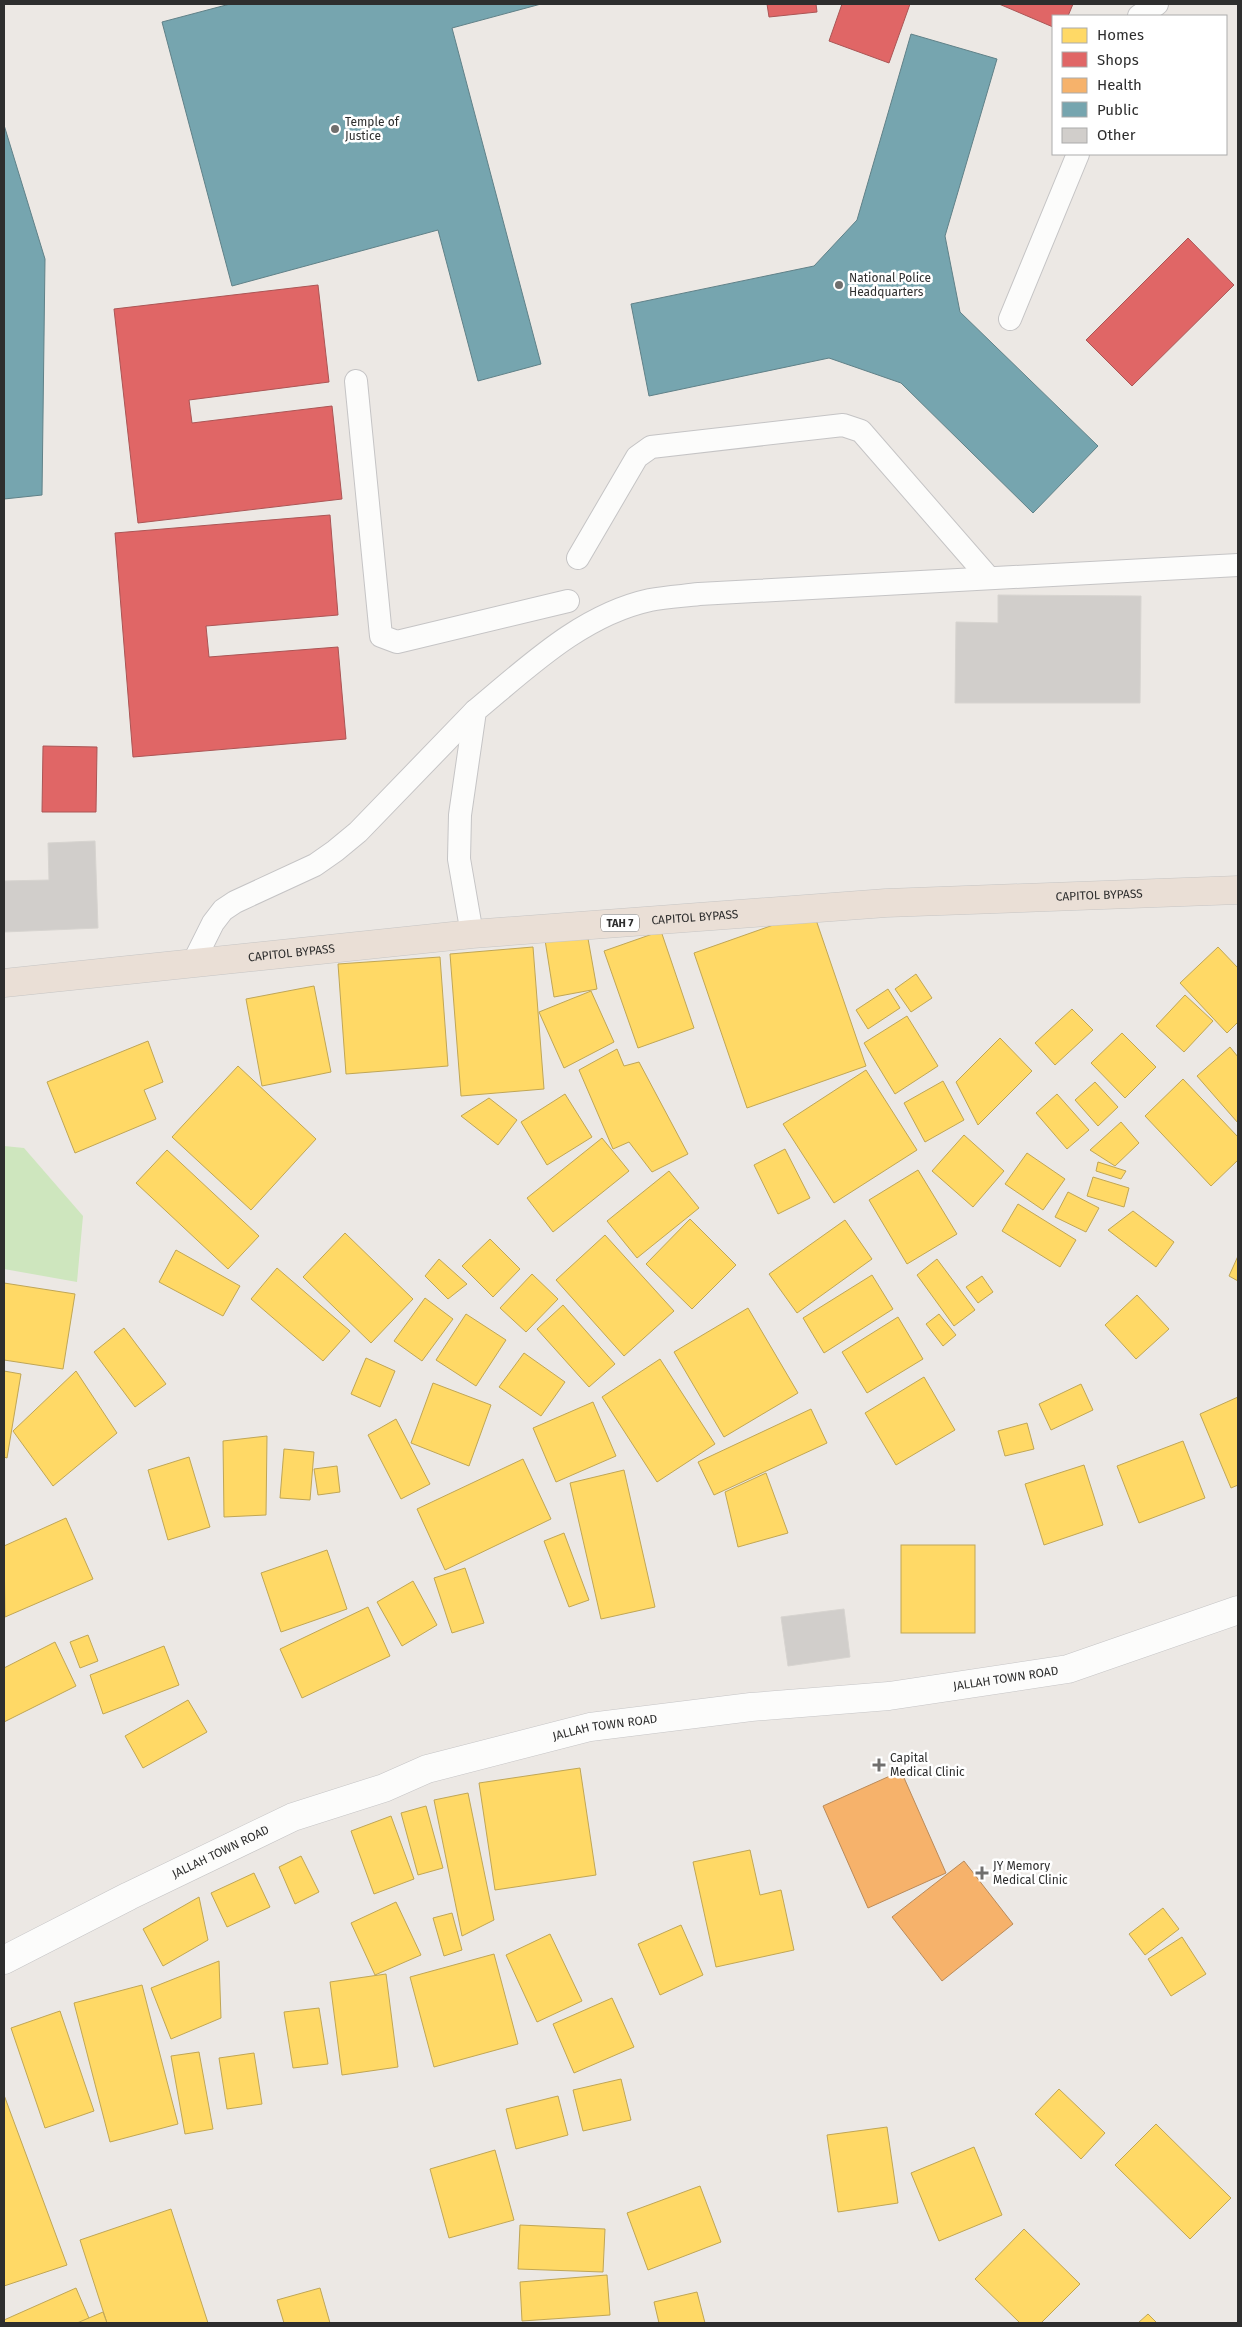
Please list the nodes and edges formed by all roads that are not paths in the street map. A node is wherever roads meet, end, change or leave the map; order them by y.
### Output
1 (1157, 4) edge
2 (1140, 15) edge
3 (1078, 155) edge
4 (1010, 319) dead end
5 (356, 381) dead end
6 (578, 558) dead end
7 (1238, 565) edge
8 (989, 578) junction
9 (568, 601) dead end
10 (475, 711) junction
11 (1238, 890) edge
12 (472, 934) junction
13 (193, 963) junction
14 (4, 983) edge
15 (1238, 1610) edge
16 (4, 1960) edge

1 - 2 lane
3 - 4 lane
5 - 9 lane
6 - 8 lane
7 - 8 lane
8 - 10 lane
10 - 12 lane
10 - 13 lane
11 - 12 highway, CAPITOL BYPASS / TAH 7
12 - 13 highway, CAPITOL BYPASS / TAH 7
13 - 14 highway, CAPITOL BYPASS / TAH 7
15 - 16 street, JALLAH TOWN ROAD

